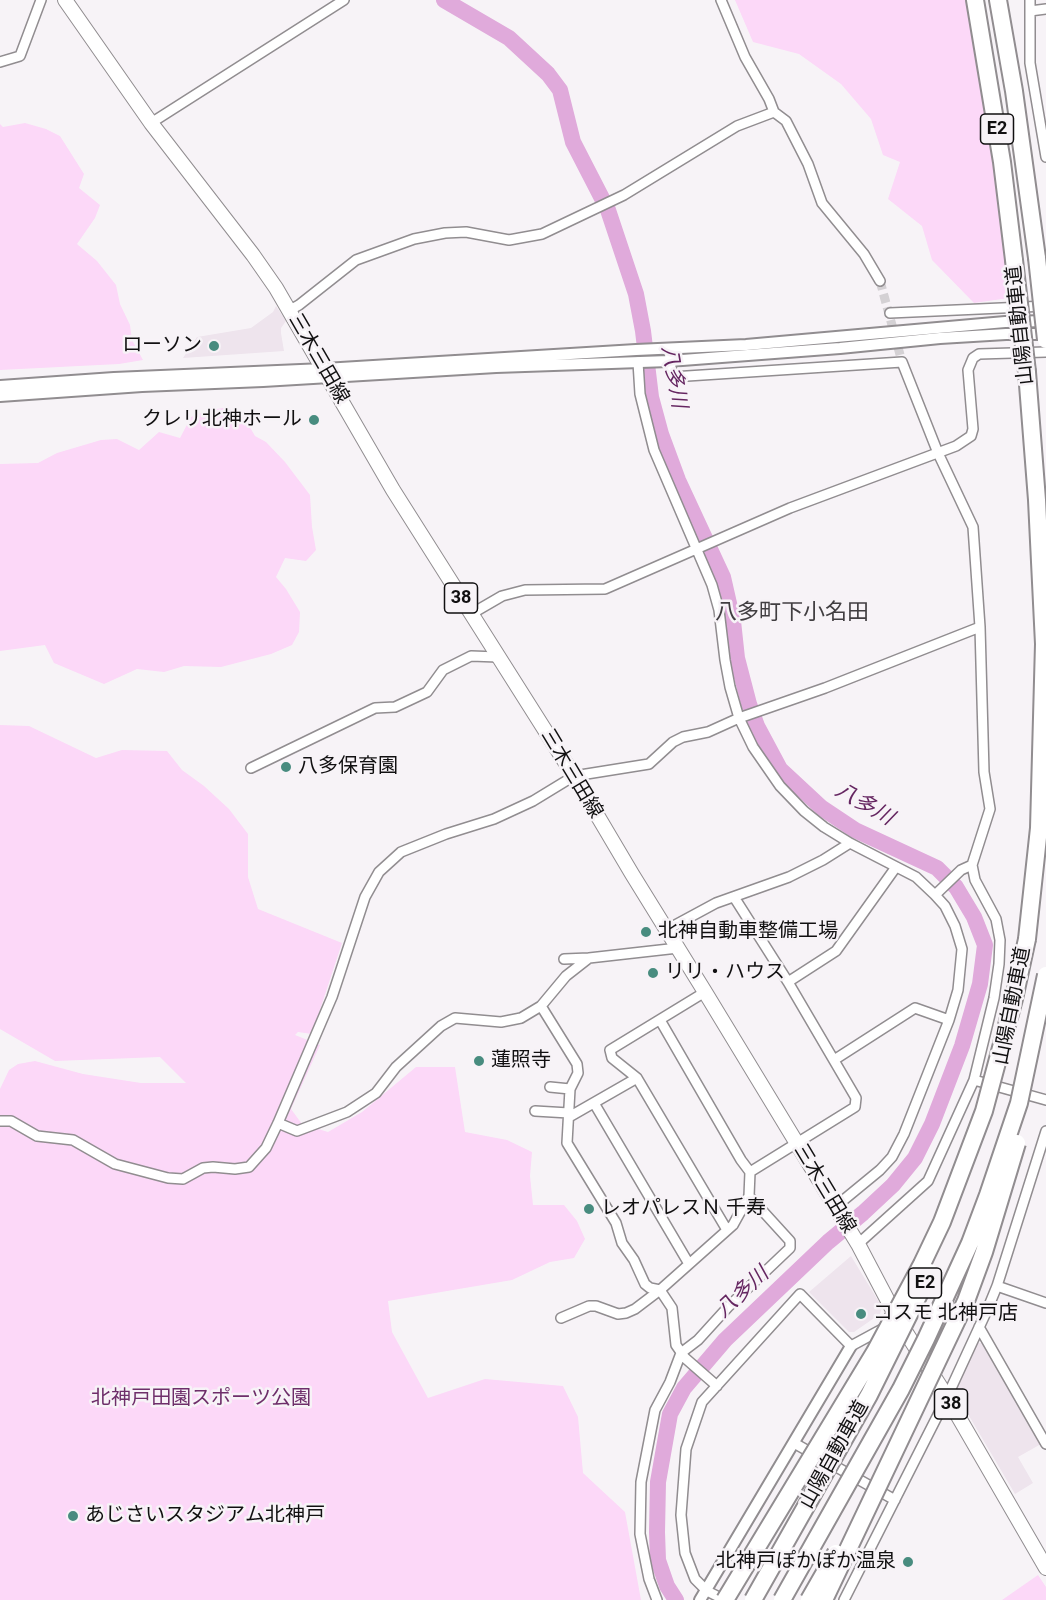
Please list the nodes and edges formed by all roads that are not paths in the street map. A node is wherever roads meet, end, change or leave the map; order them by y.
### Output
1 (41, 0) edge
2 (65, 0) edge
3 (345, 0) edge
4 (721, 0) edge
5 (975, 0) edge
6 (998, 0) edge
7 (1030, 0) edge
8 (1046, 9) edge
9 (1030, 11) junction
10 (0, 62) edge
11 (774, 112) junction
12 (151, 123) junction
13 (1046, 157) edge
14 (880, 281) tunnel mouth
15 (1046, 306) edge
16 (290, 310) junction
17 (890, 313) dead end
18 (1046, 321) edge
19 (1046, 334) edge
20 (1046, 340) edge
21 (669, 349) junction
22 (1046, 352) edge
23 (669, 361) junction
24 (638, 362) junction
25 (326, 373) junction
26 (0, 386) edge
27 (0, 396) edge
28 (938, 453) junction
29 (696, 549) junction
30 (471, 614) junction
31 (980, 627) junction
32 (498, 657) junction
33 (739, 718) junction
34 (250, 768) dead end
35 (574, 776) junction
36 (850, 843) junction
37 (972, 866) junction
38 (897, 867) junction
39 (935, 895) junction
40 (734, 897) junction
41 (666, 930) junction
42 (1027, 939) junction
43 (678, 948) junction
44 (589, 958) junction
45 (564, 959) dead end
46 (1046, 975) edge
47 (788, 982) junction
48 (705, 992) junction
49 (1046, 996) edge
50 (541, 1006) junction
51 (660, 1020) junction
52 (949, 1020) junction
53 (834, 1060) junction
54 (637, 1078) junction
55 (974, 1080) junction
56 (550, 1087) dead end
57 (570, 1089) junction
58 (1046, 1100) edge
59 (594, 1103) junction
60 (535, 1111) dead end
61 (569, 1115) junction
62 (0, 1121) edge
63 (278, 1123) junction
64 (1046, 1131) edge
65 (797, 1144) junction
66 (750, 1172) junction
67 (749, 1196) junction
68 (836, 1209) junction
69 (727, 1230) junction
70 (857, 1242) junction
71 (689, 1264) junction
72 (997, 1286) junction
73 (660, 1290) junction
74 (1046, 1303) edge
75 (561, 1318) dead end
76 (898, 1320) junction
77 (979, 1327) junction
78 (851, 1346) junction
79 (683, 1356) junction
80 (714, 1384) junction
81 (947, 1396) junction
82 (918, 1402) junction
83 (794, 1443) junction
84 (1046, 1444) edge
85 (895, 1500) junction
86 (1041, 1550) edge
87 (1046, 1568) edge
88 (704, 1595) edge
89 (657, 1600) edge
90 (725, 1600) edge
91 (753, 1600) edge
92 (782, 1600) edge
93 (810, 1600) edge
94 (824, 1600) edge
95 (844, 1600) edge

1 - 10 street
2 - 12 main road, 三木三田線 / 38
3 - 12 street
4 - 11 street
5 - 42 highway, 山陽自動車道 / E2, bridge
6 - 20 highway, 山陽自動車道 / E2, bridge
7 - 9 street
8 - 9 street
9 - 13 street
11 - 14 street
11 - 16 street
12 - 16 main road, 三木三田線 / 38
15 - 17 street
16 - 25 main road, 三木三田線 / 38
18 - 21 street
19 - 23 street
21 - 23 street
21 - 25 street
22 - 28 street
23 - 24 street
23 - 28 street
24 - 25 street
24 - 29 street
25 - 26 street
25 - 27 street
25 - 30 main road, 三木三田線 / 38
28 - 29 street
28 - 31 street
29 - 30 street
29 - 33 street
30 - 32 main road, 三木三田線 / 38
31 - 33 street
31 - 37 street
32 - 34 street
32 - 35 main road, 三木三田線 / 38
33 - 35 street
33 - 36 street
35 - 41 main road, 三木三田線 / 38
35 - 63 street
36 - 38 street
36 - 40 street
37 - 39 street
37 - 55 street
38 - 39 street
38 - 47 street
39 - 52 street
40 - 41 street
40 - 47 street
41 - 43 main road, 三木三田線 / 38
42 - 90 highway, bridge
42 - 91 highway, 山陽自動車道 / E2, bridge
43 - 44 street
43 - 48 main road, 三木三田線 / 38
44 - 45 street
44 - 50 street
46 - 92 highway, 山陽自動車道 / E2, bridge
47 - 53 street
48 - 51 street
48 - 65 main road, 三木三田線 / 38
49 - 82 highway, E2, bridge
50 - 57 street
50 - 63 street
51 - 54 street
51 - 66 street
52 - 53 street
52 - 68 street
53 - 65 street
54 - 59 street
54 - 69 street
55 - 58 street
55 - 70 street
56 - 57 street
57 - 61 street
59 - 61 street
59 - 71 street
60 - 61 street
61 - 73 street
62 - 63 street
64 - 72 street
65 - 66 street
65 - 68 main road, 三木三田線 / 38
66 - 67 street
67 - 69 street
67 - 79 street
68 - 70 main road, 三木三田線 / 38
69 - 71 street
70 - 76 main road, 三木三田線 / 38
71 - 73 street
72 - 74 street
72 - 77 street
73 - 75 street
73 - 79 street
76 - 78 street
76 - 81 main road, 三木三田線 / 38
77 - 81 street
77 - 84 street
78 - 80 street
78 - 83 street
79 - 80 street
79 - 89 street
80 - 88 street
81 - 85 street
81 - 86 main road, 三木三田線 / 38
82 - 93 highway, E2, bridge
82 - 94 highway, bridge
83 - 85 street
83 - 88 street
85 - 95 street
86 - 87 main road, 三木三田線 / 38
88 - 90 street

